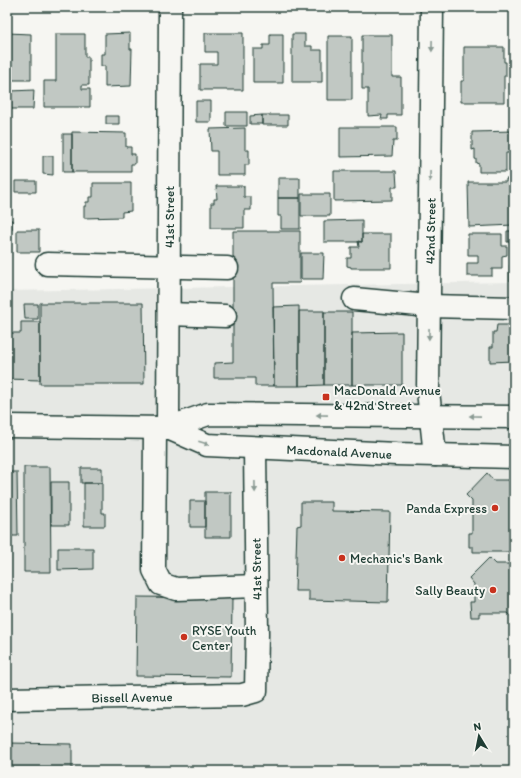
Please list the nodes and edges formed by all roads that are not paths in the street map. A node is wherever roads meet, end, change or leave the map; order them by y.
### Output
1 (170, 7) edge
2 (432, 7) edge
3 (47, 264) dead end
4 (170, 267) junction
5 (226, 268) dead end
6 (354, 299) dead end
7 (429, 306) junction
8 (514, 308) edge
9 (169, 314) junction
10 (225, 316) dead end
11 (431, 415) junction
12 (514, 417) edge
13 (7, 426) edge
14 (162, 428) junction
15 (255, 448) junction
16 (435, 455) junction
17 (514, 457) edge
18 (256, 586) junction
19 (256, 691) joint
20 (7, 699) edge

1 - 4 street, 41st Street
2 -> 7 street, 42nd Street
3 - 4 street
4 - 5 street
4 - 9 street, 41st Street
6 - 7 street
7 - 8 street
7 -> 11 street, 42nd Street
9 - 10 street
9 - 14 street, 41st Street
12 -> 11 street, Macdonald Avenue
11 -> 14 street, Macdonald Avenue
11 - 16 street, 42nd Street
13 - 14 street, Macdonald Avenue
14 -> 15 street, Macdonald Avenue
14 - 18 street, 41st Street
15 - 16 street, Macdonald Avenue
15 -> 18 street, 41st Street
16 - 17 street, Macdonald Avenue
18 - 19 street, 41st Street
19 - 20 street, Bissell Avenue

